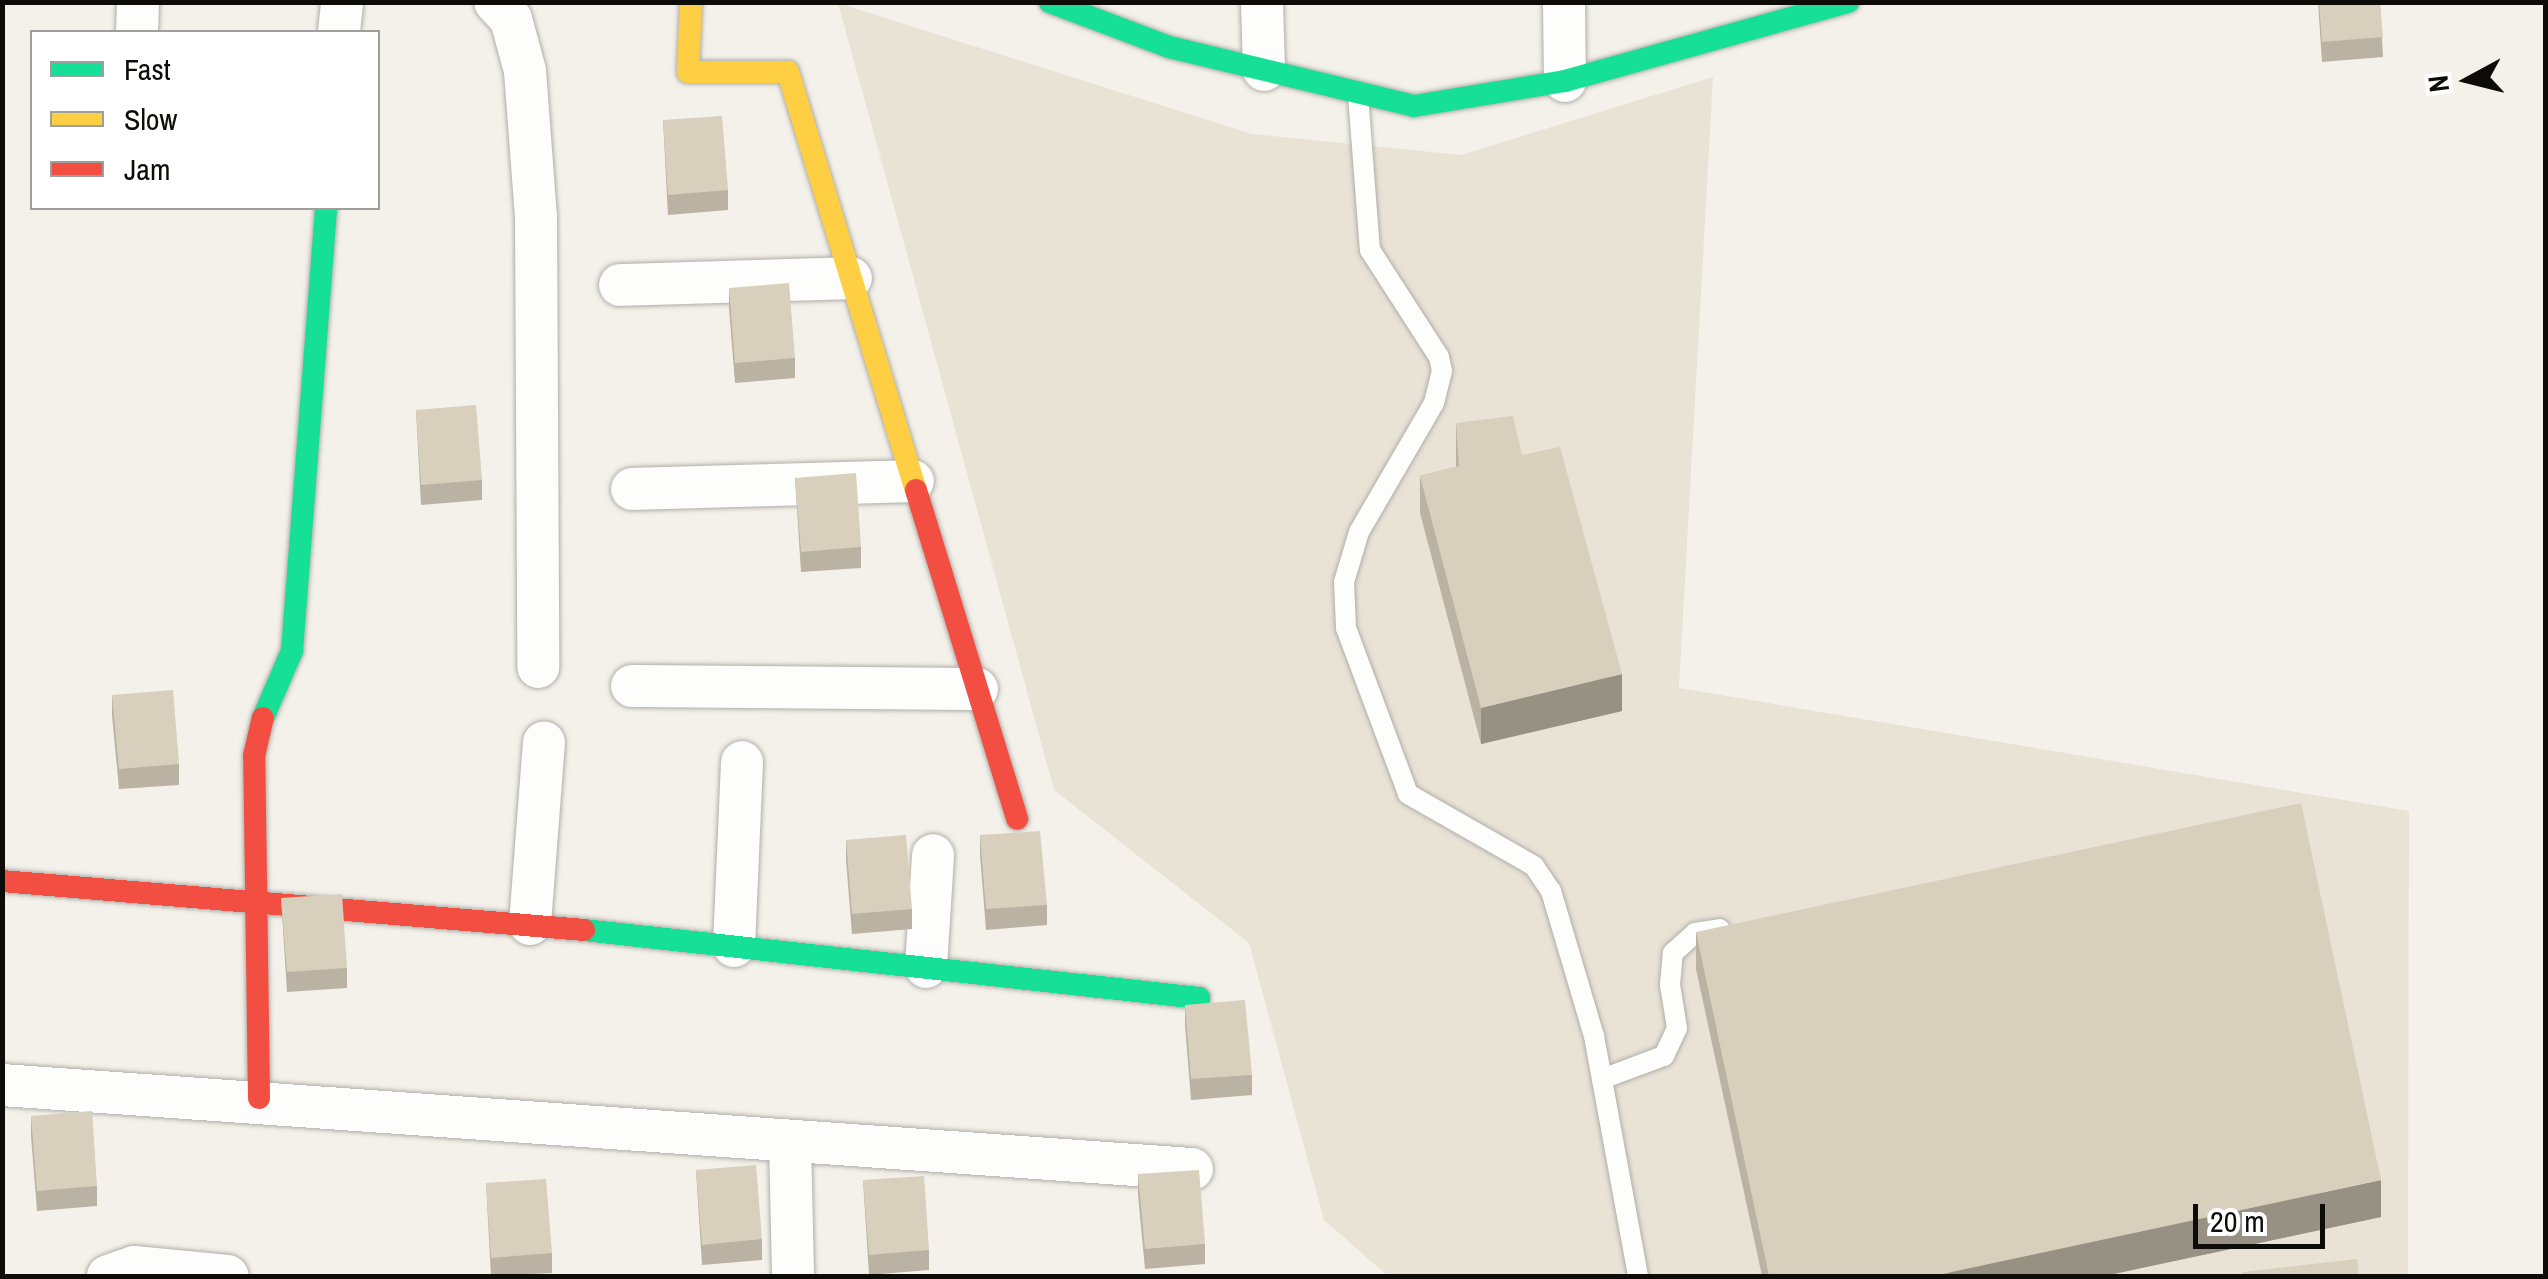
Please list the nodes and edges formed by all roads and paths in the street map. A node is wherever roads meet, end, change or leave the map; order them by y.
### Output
1 (138, 2) edge
2 (342, 2) edge
3 (495, 2) edge
4 (691, 2) edge
5 (1050, 2) edge
6 (1262, 2) edge
7 (1564, 2) edge
8 (1848, 2) edge
9 (137, 30) edge
10 (339, 30) edge
11 (1264, 70) junction
12 (1564, 81) junction
13 (1358, 93) junction
14 (326, 210) edge
15 (851, 278) junction
16 (620, 285) dead end
17 (913, 481) junction
18 (632, 489) dead end
19 (538, 667) dead end
20 (632, 686) dead end
21 (977, 689) junction
22 (544, 743) dead end
23 (742, 762) dead end
24 (1017, 819) dead end
25 (933, 856) dead end
26 (2, 881) edge
27 (256, 898) junction
28 (1752, 922) edge
29 (530, 924) junction
30 (734, 946) junction
31 (926, 967) junction
32 (1199, 998) dead end
33 (1602, 1079) junction
34 (2, 1084) edge
35 (259, 1098) junction
36 (790, 1141) junction
37 (1192, 1168) edge
38 (108, 1276) edge
39 (228, 1276) edge
40 (792, 1276) edge
41 (1638, 1276) edge

1 - 9 street
2 - 10 street
3 - 19 street
4 - 15 street
5 - 11 street
6 - 11 street
7 - 12 street
8 - 12 street
11 - 13 street
12 - 13 street
13 - 33 lane
14 - 27 street
15 - 16 street
15 - 17 street
17 - 18 street
17 - 21 street
20 - 21 street
21 - 24 street
22 - 29 street
23 - 30 street
25 - 31 street
26 - 27 street
27 - 29 street
27 - 35 street
28 - 33 lane
29 - 30 street
30 - 31 street
31 - 32 street
33 - 41 lane
34 - 35 street
35 - 36 street
36 - 37 street
36 - 40 street
38 - 39 street

